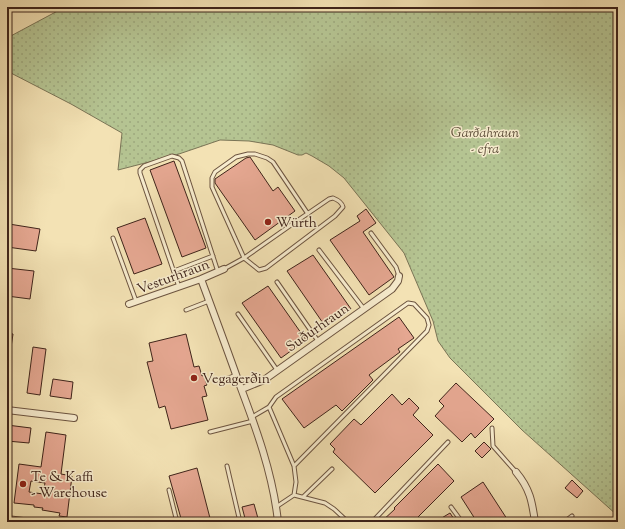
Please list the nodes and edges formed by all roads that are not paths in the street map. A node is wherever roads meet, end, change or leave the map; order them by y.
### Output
1 (308, 214) junction
2 (371, 233) dead end
3 (113, 238) dead end
4 (319, 250) dead end
5 (213, 256) junction
6 (244, 258) junction
7 (224, 270) joint
8 (174, 271) junction
9 (218, 272) junction
10 (399, 276) joint
11 (201, 279) junction
12 (277, 282) dead end
13 (179, 287) junction
14 (136, 301) junction
15 (209, 301) junction
16 (129, 304) dead end
17 (364, 309) junction
18 (186, 310) dead end
19 (238, 314) dead end
20 (318, 341) junction
21 (277, 370) junction
22 (236, 375) junction
23 (221, 381) dead end
24 (242, 389) junction
25 (269, 407) junction
26 (7, 410) edge
27 (74, 418) dead end
28 (252, 419) junction
29 (492, 428) dead end
30 (210, 432) dead end
31 (448, 442) dead end
32 (227, 466) dead end
33 (294, 466) junction
34 (332, 469) dead end
35 (8, 470) edge
36 (516, 472) joint
37 (7, 474) edge
38 (169, 490) dead end
39 (294, 495) junction
40 (303, 497) junction
41 (276, 507) junction
42 (452, 507) dead end
43 (572, 516) dead end
44 (7, 519) edge
45 (31, 522) edge
46 (177, 522) edge
47 (240, 522) edge
48 (278, 522) edge
49 (348, 522) edge
50 (372, 522) edge
51 (462, 522) edge
52 (535, 522) edge
53 (564, 522) edge

1 - 6 lane
1 - 6 lane
1 - 6 lane
2 - 10 lane
3 - 14 lane
4 - 17 lane
5 - 8 lane
5 - 8 lane
5 - 9 lane
6 - 7 lane
7 - 9 street, Vesturhraun
8 - 13 lane
9 - 11 street, Vesturhraun
10 - 17 street, Suðurhraun
11 - 13 street, Vesturhraun
11 - 15 street
12 - 20 lane
13 - 14 street, Vesturhraun
14 - 16 street, Vesturhraun
15 - 18 lane
15 - 22 street
17 - 20 street, Suðurhraun
19 - 21 lane
20 - 21 street, Suðurhraun
21 - 24 street, Suðurhraun
22 - 23 lane
22 - 24 street
24 - 28 street
25 - 28 lane
25 - 33 lane
25 - 33 lane
26 - 27 street
28 - 30 lane
28 - 41 street
29 - 36 lane
31 - 50 lane
32 - 47 lane
33 - 39 lane
34 - 40 lane
35 - 37 lane
36 - 52 street
38 - 46 lane
39 - 40 lane
39 - 41 lane
40 - 49 lane
41 - 48 street
42 - 51 lane
43 - 53 lane
44 - 45 street

